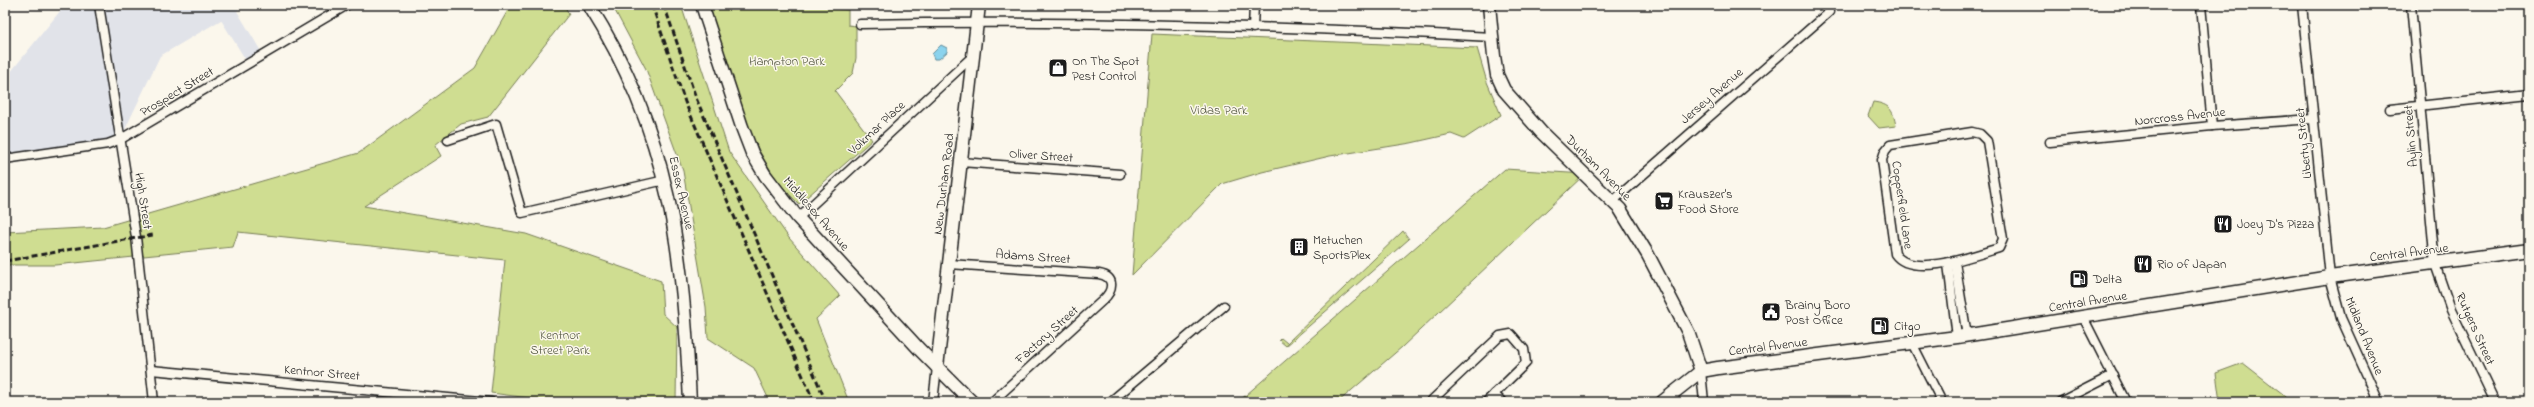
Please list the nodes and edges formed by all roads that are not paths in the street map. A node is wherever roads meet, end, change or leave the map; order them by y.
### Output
1 (99, 5) edge
2 (347, 5) edge
3 (589, 5) edge
4 (702, 5) edge
5 (979, 5) edge
6 (1254, 5) edge
7 (1489, 5) edge
8 (2201, 5) edge
9 (2302, 5) edge
10 (2411, 5) edge
11 (1830, 12) dead end
12 (978, 22) junction
13 (860, 24) dead end
14 (1253, 28) junction
15 (1492, 37) junction
16 (973, 56) junction
17 (2529, 94) edge
18 (2420, 105) junction
19 (2390, 109) dead end
20 (2313, 119) junction
21 (2212, 126) junction
22 (121, 139) junction
23 (448, 140) dead end
24 (2050, 142) dead end
25 (5, 159) edge
26 (961, 162) junction
27 (1120, 174) dead end
28 (665, 180) junction
29 (1613, 201) junction
30 (798, 218) junction
31 (2529, 250) edge
32 (1952, 263) junction
33 (949, 264) junction
34 (2435, 264) junction
35 (2330, 277) junction
36 (1111, 282) joint
37 (1224, 306) dead end
38 (2083, 317) junction
39 (1962, 336) junction
40 (1912, 343) junction
41 (937, 367) junction
42 (151, 370) junction
43 (1701, 371) junction
44 (2113, 375) junction
45 (1494, 394) junction
46 (154, 402) edge
47 (491, 402) edge
48 (690, 402) edge
49 (933, 402) edge
50 (972, 402) edge
51 (992, 402) edge
52 (1110, 402) edge
53 (1430, 402) edge
54 (1486, 402) edge
55 (1502, 402) edge
56 (1662, 402) edge
57 (1704, 402) edge
58 (1942, 402) edge
59 (2060, 402) edge
60 (2126, 402) edge
61 (2379, 402) edge
62 (2495, 402) edge

1 - 22 street, High Street
2 - 22 street, Prospect Street
3 - 28 street, Essex Avenue
4 - 30 street, Middlesex Avenue
5 - 12 street, New Durham Road
6 - 14 street
7 - 15 street, Durham Avenue
8 - 21 street
9 - 20 street, Liberty Street
10 - 18 street, Aylin Street
11 - 29 street, Jersey Avenue
12 - 13 street
12 - 14 street
12 - 16 street, New Durham Road
14 - 15 street
15 - 29 street, Durham Avenue
16 - 26 street, New Durham Road
16 - 30 street, Volkmar Place
17 - 18 street
18 - 19 street
18 - 34 street, Aylin Street
20 - 21 street, Norcross Avenue
20 - 35 street, Liberty Street
21 - 24 street, Norcross Avenue
22 - 25 street, Prospect Street
22 - 42 street, High Street
23 - 28 street
26 - 27 street, Oliver Street
26 - 33 street, New Durham Road
28 - 48 street, Essex Avenue
29 - 43 street, Durham Avenue
30 - 41 street, Middlesex Avenue
31 - 34 street, Central Avenue
32 - 32 street, Copperfield Lane
32 - 39 street
33 - 36 street, Adams Street
33 - 41 street, New Durham Road
34 - 35 street, Central Avenue
34 - 62 street, Rutgers Street
35 - 38 street, Central Avenue
35 - 61 street, Midland Avenue
36 - 51 street, Factory Street
37 - 52 street
38 - 39 street, Central Avenue
38 - 44 street
39 - 40 street, Central Avenue
40 - 43 street, Central Avenue
40 - 58 street
41 - 49 street
41 - 50 street, Middlesex Avenue
42 - 46 street, High Street
42 - 47 street, Kentnor Street
43 - 56 street
43 - 57 street, Durham Avenue
44 - 59 street
44 - 60 street
45 - 53 street
45 - 54 street
45 - 55 street

